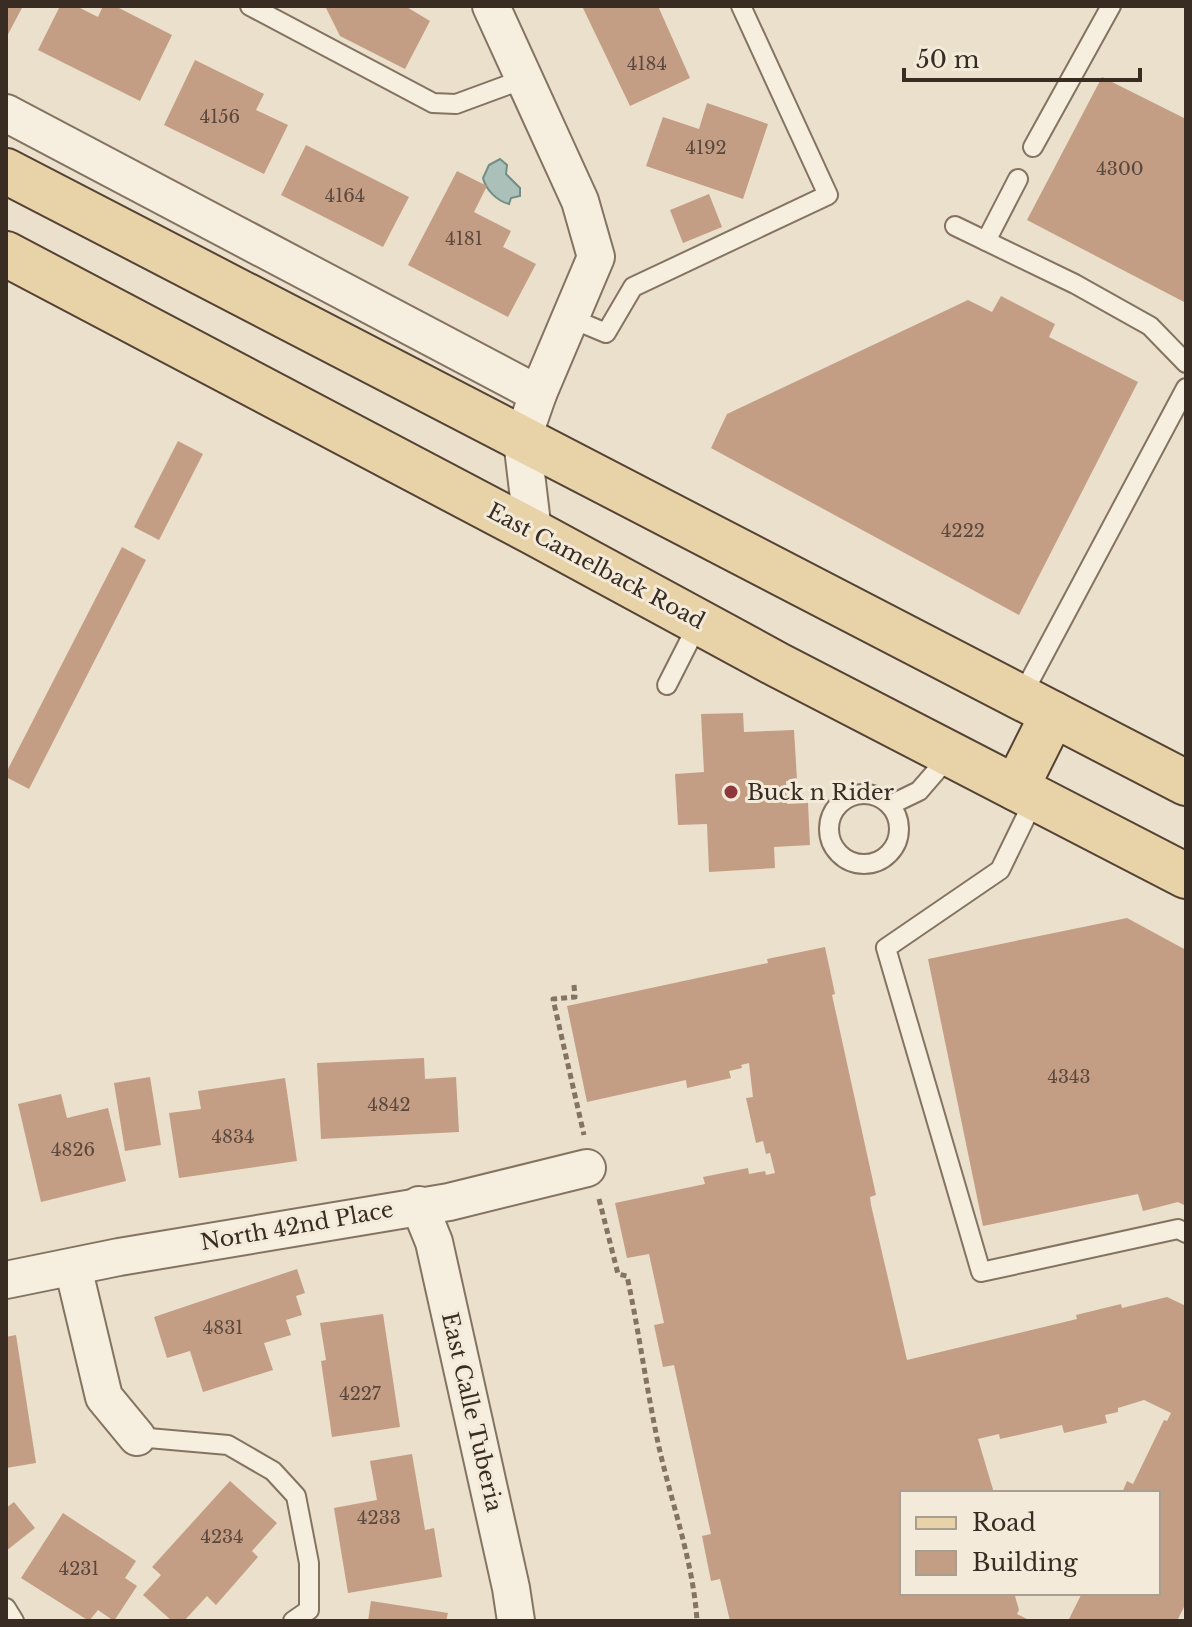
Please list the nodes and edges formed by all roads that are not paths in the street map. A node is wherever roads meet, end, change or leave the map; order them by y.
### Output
1 (250, 6) edge
2 (491, 6) edge
3 (741, 6) edge
4 (1111, 6) edge
5 (524, 79) junction
6 (6, 113) edge
7 (1033, 147) dead end
8 (6, 171) edge
9 (1018, 179) dead end
10 (955, 226) dead end
11 (986, 241) junction
12 (6, 254) edge
13 (570, 318) junction
14 (1186, 363) edge
15 (1186, 388) edge
16 (538, 394) junction
17 (522, 440) junction
18 (533, 532) junction
19 (699, 622) junction
20 (667, 685) dead end
21 (1037, 705) junction
22 (951, 754) junction
23 (1186, 783) edge
24 (1025, 793) junction
25 (890, 805) dead end
26 (1186, 876) edge
27 (587, 1168) dead end
28 (419, 1205) junction
29 (1186, 1233) edge
30 (73, 1267) junction
31 (6, 1280) edge
32 (137, 1437) joint
33 (6, 1608) edge
34 (14, 1621) edge
35 (293, 1621) edge
36 (516, 1621) edge

1 - 5 lane
2 - 5 street
3 - 13 lane
4 - 7 lane
5 - 13 street
6 - 16 street
8 - 17 main road
9 - 11 lane
10 - 11 lane
11 - 14 lane
12 - 18 main road, East Camelback Road
13 - 16 street
15 - 21 lane
16 - 17 street
17 - 18 street
17 - 21 main road
18 - 19 main road, East Camelback Road
19 - 20 lane
19 - 22 main road, East Camelback Road
21 - 23 main road
21 - 24 main road
22 - 24 main road, East Camelback Road
22 - 25 lane
24 - 26 main road, East Camelback Road
24 - 29 lane
27 - 28 street, North 42nd Place
28 - 30 street, North 42nd Place
28 - 36 street, East Calle Tuberia
30 - 31 street, North 42nd Place
30 - 32 street
32 - 35 lane
33 - 34 lane

